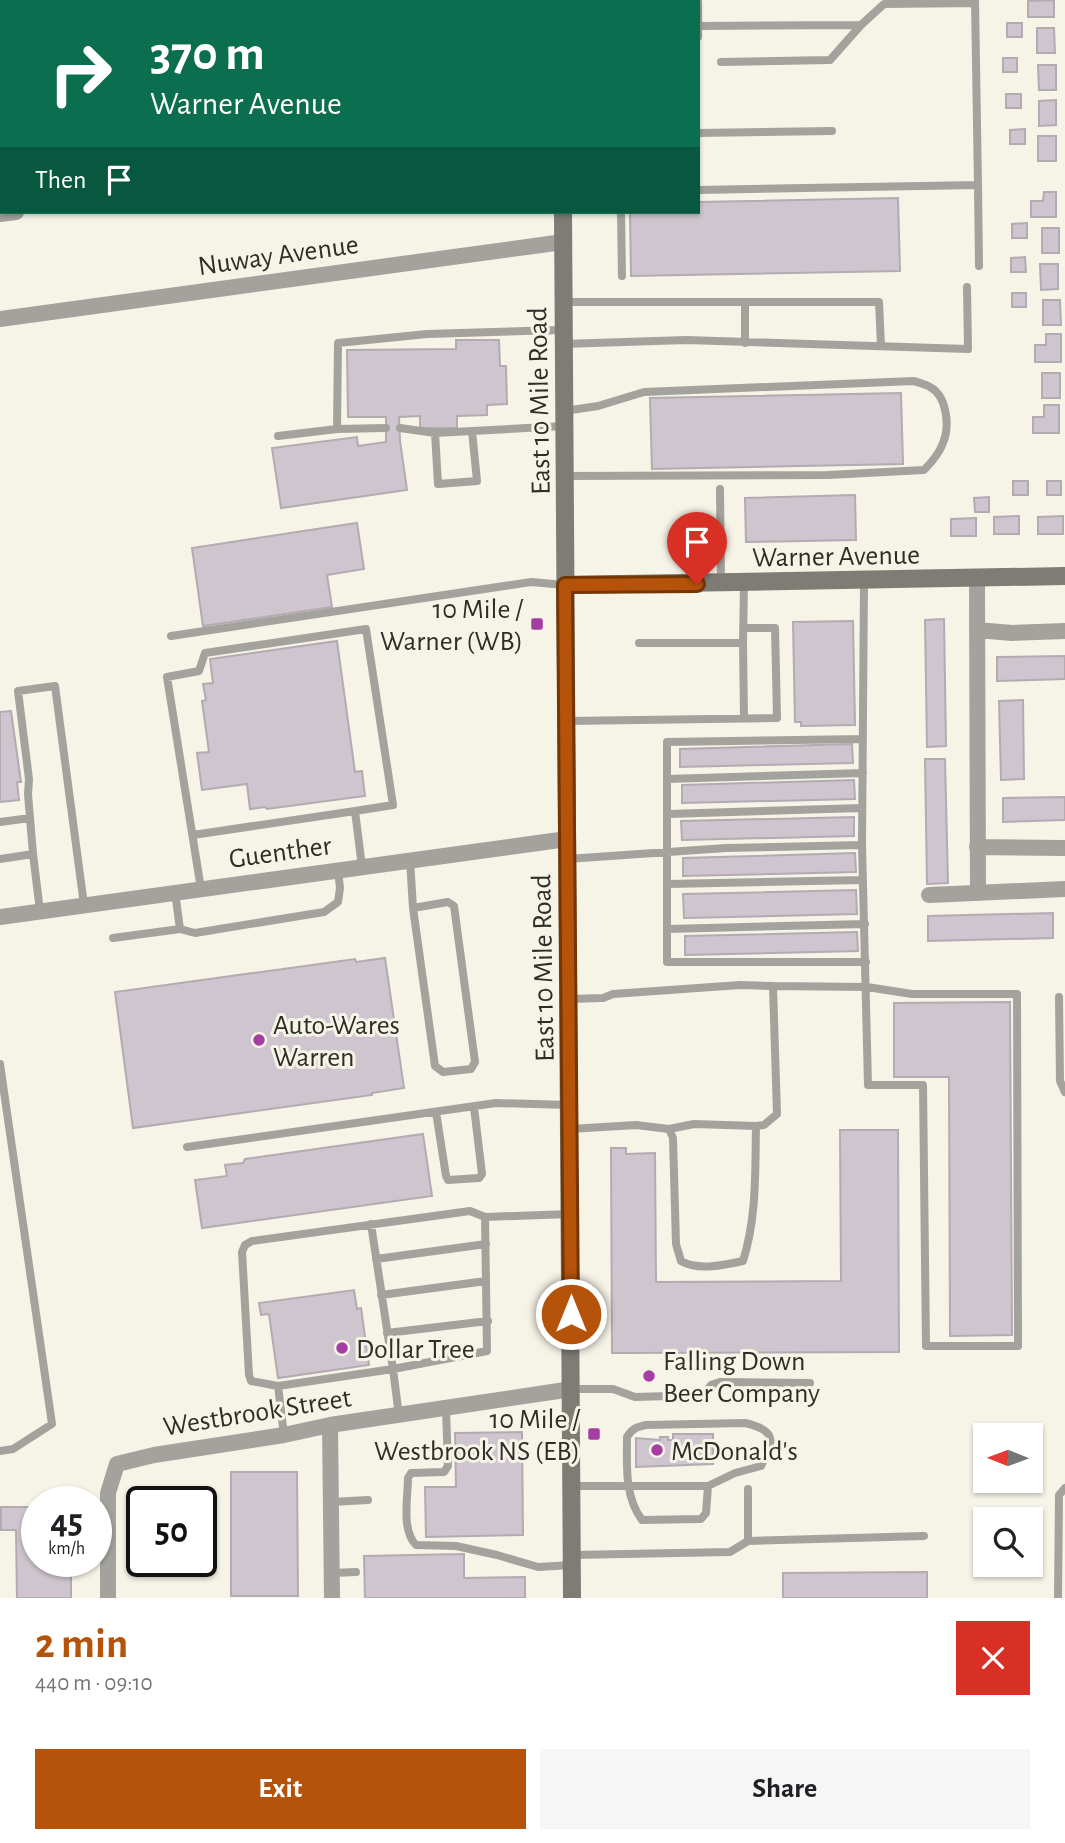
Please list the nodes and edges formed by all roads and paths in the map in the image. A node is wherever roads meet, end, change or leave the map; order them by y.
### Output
1 (882, 2) edge
2 (975, 2) edge
3 (861, 25) junction
4 (700, 26) edge
5 (721, 62) dead end
6 (832, 131) dead end
7 (700, 133) edge
8 (978, 185) junction
9 (700, 190) edge
10 (563, 214) edge
11 (621, 214) edge
12 (563, 242) junction
13 (979, 266) dead end
14 (622, 276) dead end
15 (967, 287) dead end
16 (563, 302) junction
17 (745, 302) junction
18 (0, 319) edge
19 (563, 337) junction
20 (745, 343) junction
21 (881, 346) junction
22 (564, 418) junction
23 (386, 428) dead end
24 (400, 428) dead end
25 (337, 429) junction
26 (472, 431) junction
27 (435, 433) junction
28 (278, 436) dead end
29 (564, 476) junction
30 (720, 489) dead end
31 (1065, 576) edge
32 (977, 578) junction
33 (864, 580) junction
34 (721, 583) junction
35 (744, 583) junction
36 (565, 585) junction
37 (743, 628) junction
38 (977, 630) junction
39 (1065, 631) edge
40 (171, 636) dead end
41 (639, 643) dead end
42 (743, 643) junction
43 (744, 718) junction
44 (567, 721) junction
45 (863, 739) junction
46 (863, 773) junction
47 (667, 779) junction
48 (862, 808) junction
49 (355, 811) junction
50 (668, 814) junction
51 (30, 818) junction
52 (0, 822) edge
53 (193, 835) junction
54 (567, 839) junction
55 (862, 845) junction
56 (977, 846) junction
57 (1065, 848) edge
58 (668, 852) junction
59 (33, 854) junction
60 (0, 859) edge
61 (567, 859) junction
62 (410, 860) junction
63 (362, 867) junction
64 (338, 870) junction
65 (863, 880) junction
66 (668, 884) junction
67 (201, 889) junction
68 (1065, 889) edge
69 (175, 892) junction
70 (978, 892) junction
71 (929, 895) dead end
72 (84, 905) junction
73 (413, 908) junction
74 (40, 911) junction
75 (0, 917) edge
76 (865, 923) junction
77 (180, 929) junction
78 (667, 929) junction
79 (113, 938) dead end
80 (866, 962) junction
81 (773, 986) junction
82 (867, 987) junction
83 (1059, 997) dead end
84 (569, 999) junction
85 (0, 1064) edge
86 (1065, 1092) edge
87 (570, 1105) junction
88 (474, 1107) junction
89 (436, 1112) junction
90 (756, 1126) junction
91 (570, 1129) junction
92 (669, 1129) junction
93 (187, 1147) dead end
94 (570, 1214) junction
95 (485, 1217) junction
96 (371, 1224) junction
97 (486, 1244) junction
98 (376, 1259) junction
99 (486, 1281) junction
100 (381, 1295) junction
101 (488, 1321) junction
102 (387, 1333) junction
103 (393, 1369) junction
104 (810, 1383) dead end
105 (278, 1386) junction
106 (572, 1389) junction
107 (446, 1409) junction
108 (399, 1416) junction
109 (330, 1425) junction
110 (284, 1435) junction
111 (0, 1451) edge
112 (572, 1486) junction
113 (628, 1486) junction
114 (708, 1486) junction
115 (1065, 1488) edge
116 (748, 1489) dead end
117 (368, 1500) dead end
118 (331, 1502) junction
119 (924, 1536) dead end
120 (748, 1541) junction
121 (572, 1560) junction
122 (332, 1573) junction
123 (355, 1573) dead end
124 (108, 1598) edge
125 (332, 1598) edge
126 (572, 1598) edge
127 (1058, 1598) edge

1 - 2 lane
1 - 3 lane
2 - 8 lane
3 - 4 lane
3 - 5 lane
6 - 7 lane
8 - 9 lane
8 - 13 lane
10 - 12 main road, East 10 Mile Road
11 - 14 lane
12 - 16 main road, East 10 Mile Road
12 - 18 street, Nuway Avenue
15 - 21 lane
16 - 17 lane
16 - 19 main road, East 10 Mile Road
17 - 20 lane
17 - 21 lane
19 - 20 lane
19 - 22 main road, East 10 Mile Road
19 - 25 lane
20 - 21 lane
22 - 26 lane
22 - 29 main road, East 10 Mile Road
22 - 29 lane
23 - 25 lane
24 - 27 lane
25 - 28 lane
26 - 27 lane
26 - 27 lane
29 - 36 main road, East 10 Mile Road
30 - 34 lane
31 - 32 main road, Warner Avenue
32 - 33 main road, Warner Avenue
32 - 38 street
33 - 35 main road, Warner Avenue
33 - 45 lane
34 - 35 main road, Warner Avenue
34 - 36 main road, Warner Avenue
35 - 37 lane
36 - 40 lane
36 - 44 main road, East 10 Mile Road
37 - 42 lane
37 - 43 lane
38 - 39 street
38 - 56 street
41 - 42 lane
42 - 43 lane
43 - 44 lane
44 - 54 main road, East 10 Mile Road
45 - 46 lane
45 - 47 lane
46 - 47 lane
46 - 48 lane
47 - 50 lane
48 - 50 lane
48 - 55 lane
49 - 53 lane
49 - 53 lane
49 - 63 lane
50 - 58 lane
51 - 52 lane
51 - 59 lane
51 - 72 lane
53 - 67 lane
54 - 61 main road, East 10 Mile Road
54 - 62 street, Guenther
55 - 58 lane
55 - 65 lane
56 - 57 street
56 - 70 street
58 - 61 lane
58 - 66 lane
59 - 60 lane
59 - 74 lane
61 - 84 main road, East 10 Mile Road
62 - 63 street, Guenther
62 - 73 lane
63 - 64 street, Guenther
64 - 67 street, Guenther
64 - 77 lane
65 - 66 lane
65 - 76 lane
66 - 78 lane
67 - 69 street, Guenther
68 - 70 street
69 - 72 street, Guenther
69 - 77 lane
70 - 71 street
72 - 74 street, Guenther
73 - 73 lane
74 - 75 street, Guenther
76 - 78 lane
76 - 80 lane
77 - 79 lane
78 - 80 lane
80 - 82 lane
81 - 82 lane
81 - 84 lane
81 - 90 lane
82 - 82 lane
83 - 86 lane
84 - 87 main road, East 10 Mile Road
85 - 111 lane
87 - 88 lane
87 - 91 main road, East 10 Mile Road
88 - 89 lane
88 - 89 lane
89 - 93 lane
90 - 92 lane
90 - 92 lane
91 - 92 lane
91 - 94 main road, East 10 Mile Road
94 - 95 lane
94 - 106 main road, East 10 Mile Road
95 - 96 lane
95 - 97 lane
96 - 98 lane
96 - 105 lane
97 - 98 lane
97 - 99 lane
98 - 100 lane
99 - 100 lane
99 - 101 lane
100 - 102 lane
101 - 102 lane
101 - 103 lane
102 - 103 lane
103 - 105 lane
103 - 108 lane
104 - 106 lane
105 - 110 lane
106 - 107 street, Westbrook Street
106 - 112 main road, East 10 Mile Road
107 - 108 street, Westbrook Street
107 - 121 lane
108 - 109 street, Westbrook Street
109 - 110 street, Westbrook Street
109 - 118 street
110 - 124 street, Westbrook Street
112 - 113 lane
112 - 121 main road, East 10 Mile Road
113 - 114 lane
113 - 114 lane
113 - 114 lane
115 - 127 lane
116 - 120 lane
117 - 118 lane
118 - 122 street
119 - 120 lane
120 - 121 lane
121 - 126 main road, East 10 Mile Road
122 - 123 lane
122 - 125 street

